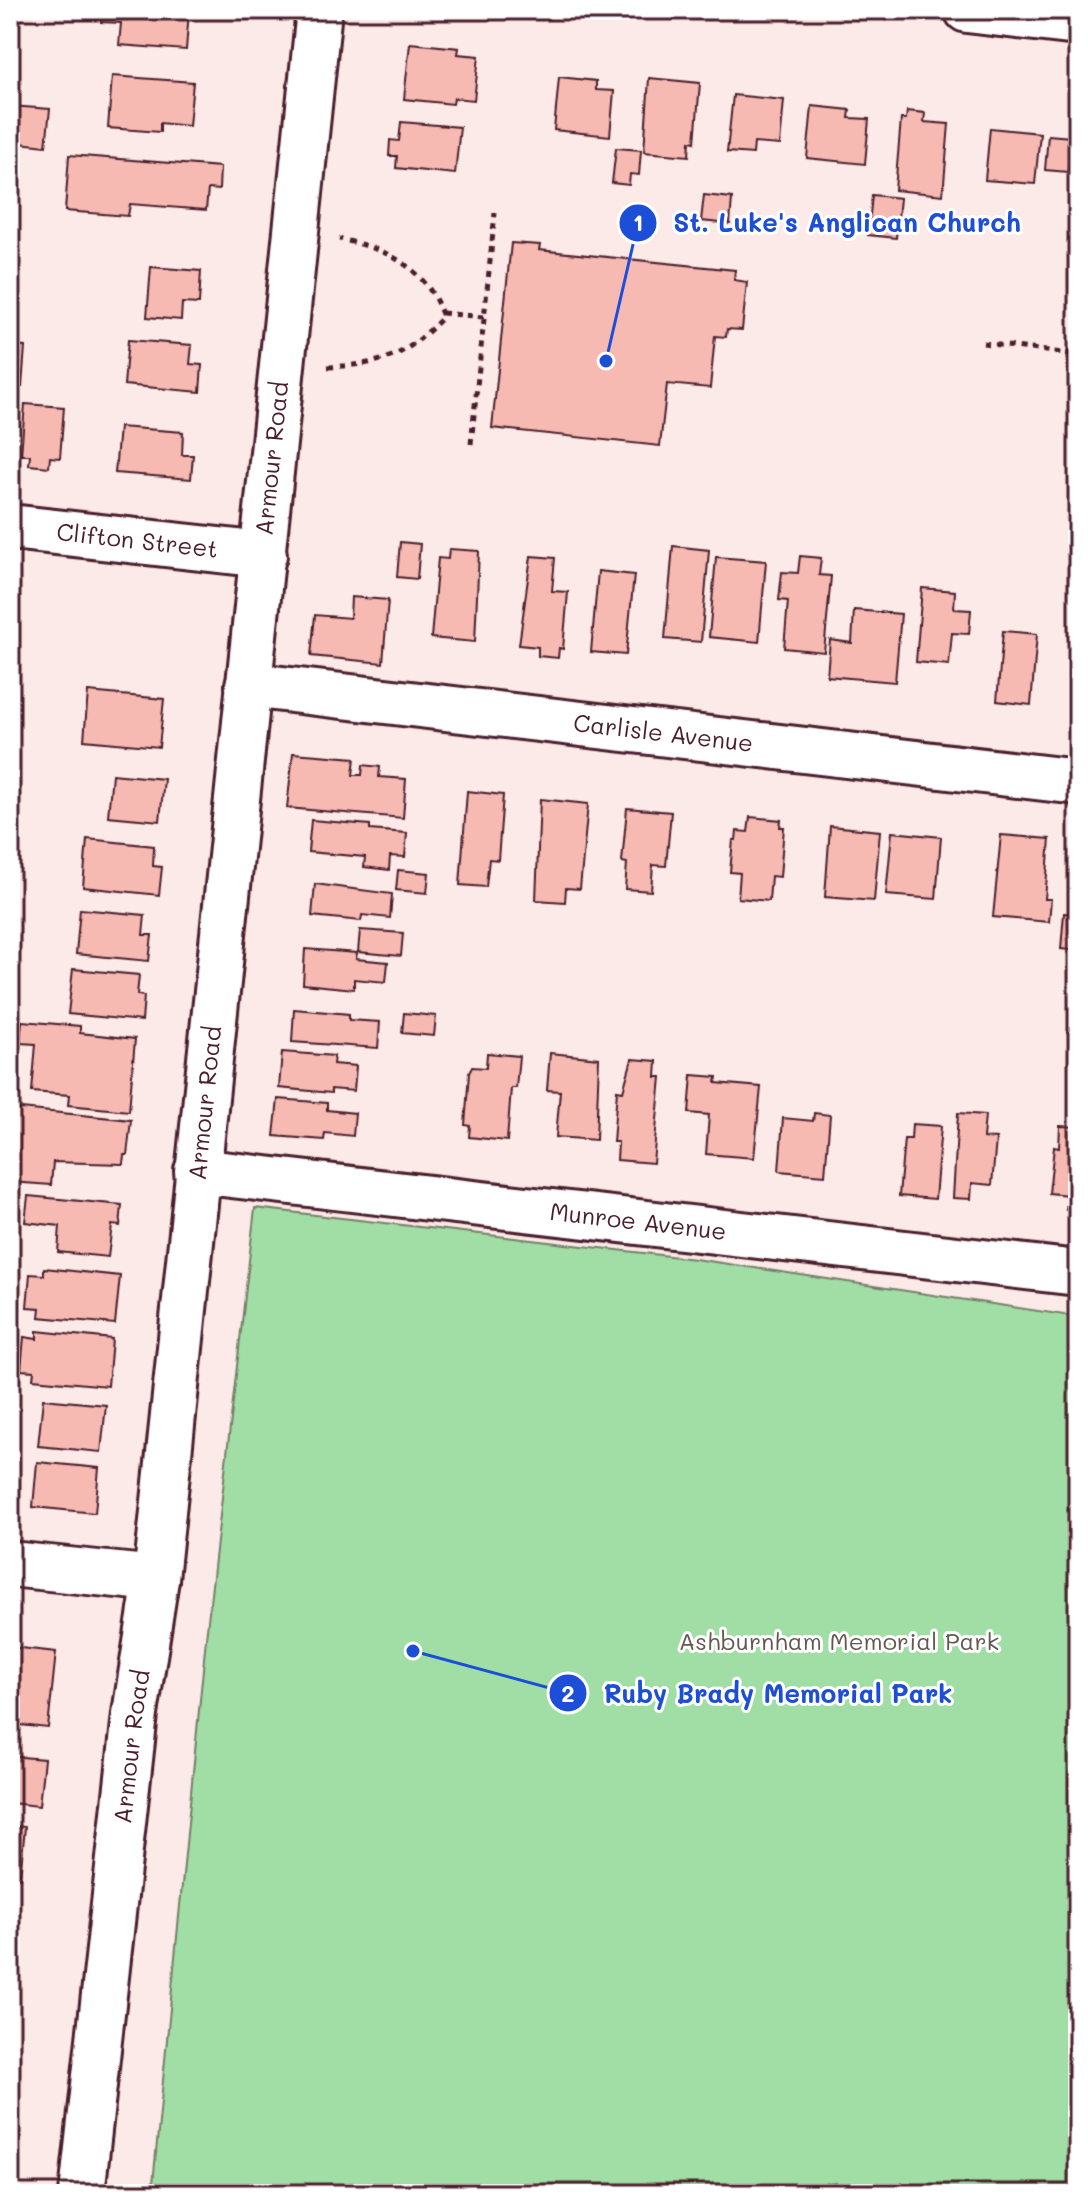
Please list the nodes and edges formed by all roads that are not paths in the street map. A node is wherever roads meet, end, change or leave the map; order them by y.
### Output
1 (319, 10) edge
2 (967, 10) edge
3 (1078, 23) edge
4 (10, 527) edge
5 (264, 555) junction
6 (248, 685) junction
7 (1078, 782) edge
8 (197, 1171) junction
9 (1078, 1273) edge
10 (10, 1564) edge
11 (156, 1579) junction
12 (82, 2194) edge

1 - 5 street, Armour Road
2 - 3 street
4 - 5 street, Clifton Street
5 - 6 street, Armour Road
6 - 7 street, Carlisle Avenue
6 - 8 street, Armour Road
8 - 9 street, Munroe Avenue
8 - 11 street, Armour Road
10 - 11 street
11 - 12 street, Armour Road

